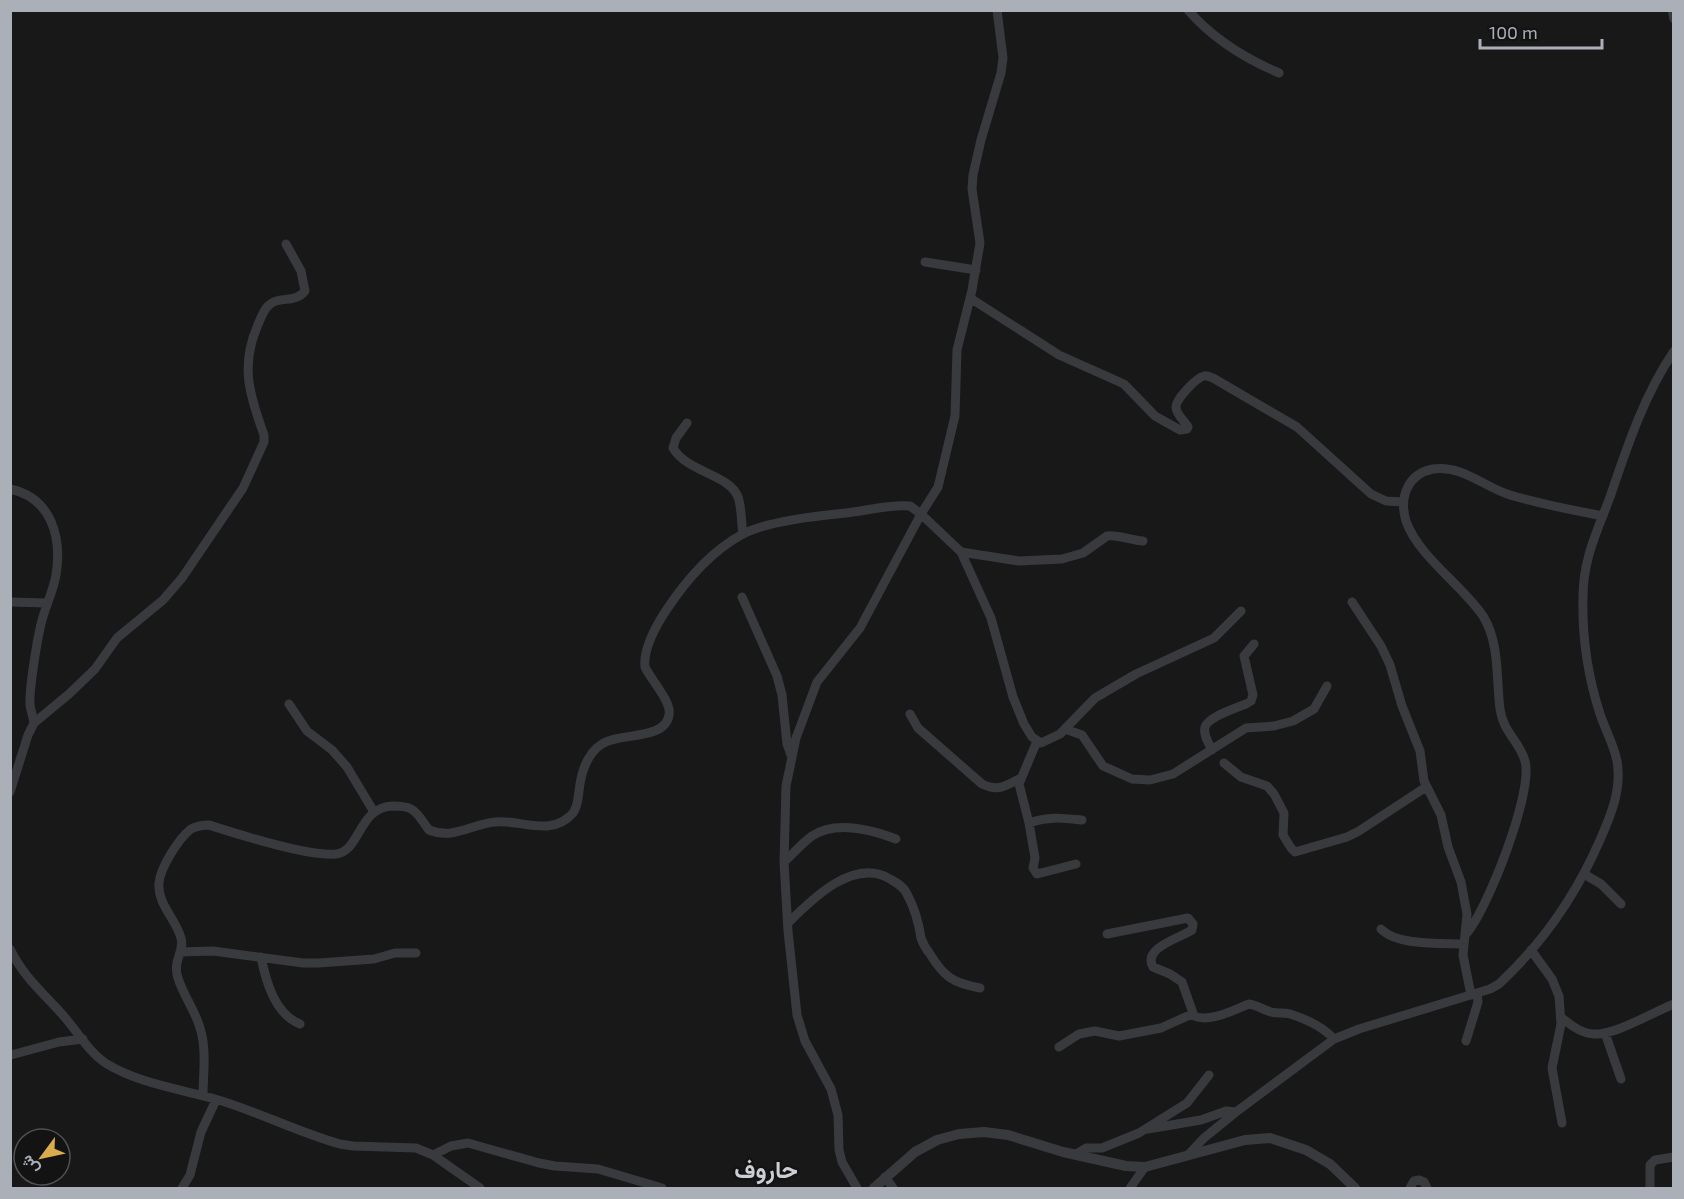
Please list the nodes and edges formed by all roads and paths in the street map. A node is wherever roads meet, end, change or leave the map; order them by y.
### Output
1 (997, 10) edge
2 (1188, 10) edge
3 (1672, 10) edge
4 (1674, 19) edge
5 (1279, 73) dead end
6 (286, 244) dead end
7 (925, 262) dead end
8 (976, 270) junction
9 (970, 298) junction
10 (1674, 351) edge
11 (687, 423) dead end
12 (10, 489) edge
13 (1402, 502) junction
14 (921, 514) junction
15 (1603, 516) junction
16 (743, 534) junction
17 (1143, 541) dead end
18 (962, 552) junction
19 (742, 597) dead end
20 (10, 602) edge
21 (1352, 602) dead end
22 (47, 603) junction
23 (1241, 611) dead end
24 (1254, 644) dead end
25 (1327, 686) dead end
26 (289, 704) dead end
27 (910, 714) dead end
28 (34, 723) junction
29 (1065, 729) junction
30 (1036, 741) junction
31 (1212, 750) junction
32 (791, 756) junction
33 (1224, 764) dead end
34 (1021, 778) junction
35 (1426, 787) junction
36 (10, 792) edge
37 (374, 812) junction
38 (1082, 820) dead end
39 (1029, 823) junction
40 (896, 839) dead end
41 (784, 862) junction
42 (1076, 864) dead end
43 (1584, 874) junction
44 (1621, 904) dead end
45 (788, 923) junction
46 (1381, 929) dead end
47 (1107, 934) dead end
48 (1465, 939) junction
49 (10, 949) edge
50 (1531, 950) junction
51 (180, 952) junction
52 (416, 953) dead end
53 (261, 957) junction
54 (980, 988) dead end
55 (1474, 994) junction
56 (1674, 1004) edge
57 (1192, 1014) junction
58 (1561, 1017) junction
59 (300, 1024) dead end
60 (1605, 1033) junction
61 (83, 1038) junction
62 (1334, 1039) junction
63 (1466, 1041) dead end
64 (1059, 1047) dead end
65 (11, 1055) edge
66 (1209, 1075) dead end
67 (1621, 1079) dead end
68 (203, 1096) junction
69 (216, 1100) junction
70 (1236, 1112) junction
71 (1562, 1123) dead end
72 (1146, 1129) junction
73 (1076, 1154) junction
74 (433, 1155) junction
75 (1188, 1156) junction
76 (1674, 1157) edge
77 (1144, 1167) junction
78 (885, 1177) junction
79 (182, 1188) edge
80 (480, 1188) edge
81 (662, 1188) edge
82 (857, 1188) edge
83 (874, 1188) edge
84 (893, 1188) edge
85 (1130, 1188) edge
86 (1355, 1188) edge
87 (1410, 1188) edge
88 (1427, 1188) edge
89 (1650, 1188) edge

1 - 8 street
2 - 5 street
3 - 4 street
6 - 28 street
7 - 8 street
8 - 9 street
9 - 13 street
9 - 14 street
10 - 15 street
11 - 16 street
12 - 22 street
13 - 15 street
13 - 48 street
14 - 16 street
14 - 18 street
14 - 32 street
15 - 43 street
16 - 37 street
17 - 18 street
18 - 30 street
19 - 32 street
20 - 22 street
21 - 35 street
22 - 28 street
23 - 29 street
24 - 31 street
25 - 31 street
26 - 37 street
27 - 34 street
28 - 36 street
29 - 30 street
29 - 31 street
30 - 34 street
32 - 41 street
33 - 35 street
34 - 39 street
35 - 48 street
37 - 51 street
38 - 39 street
39 - 42 street
40 - 41 street
41 - 45 street
43 - 44 street
43 - 50 street
45 - 54 street
45 - 82 street
46 - 48 street
47 - 57 street
48 - 55 street
49 - 61 street
50 - 55 street
50 - 58 street
51 - 53 street
51 - 68 street
52 - 53 street
53 - 59 street
55 - 62 street
55 - 63 street
56 - 60 street
57 - 62 street
57 - 64 street
58 - 60 street
58 - 71 street
60 - 67 street
61 - 65 street
61 - 68 street
62 - 70 street
66 - 72 street
68 - 69 street
69 - 74 street
69 - 79 street
70 - 72 street
70 - 75 street
72 - 73 street
73 - 77 street
73 - 78 street
74 - 80 street
74 - 81 street
75 - 77 street
75 - 86 street
76 - 89 street
77 - 85 street
78 - 83 street
78 - 84 street
87 - 88 street

